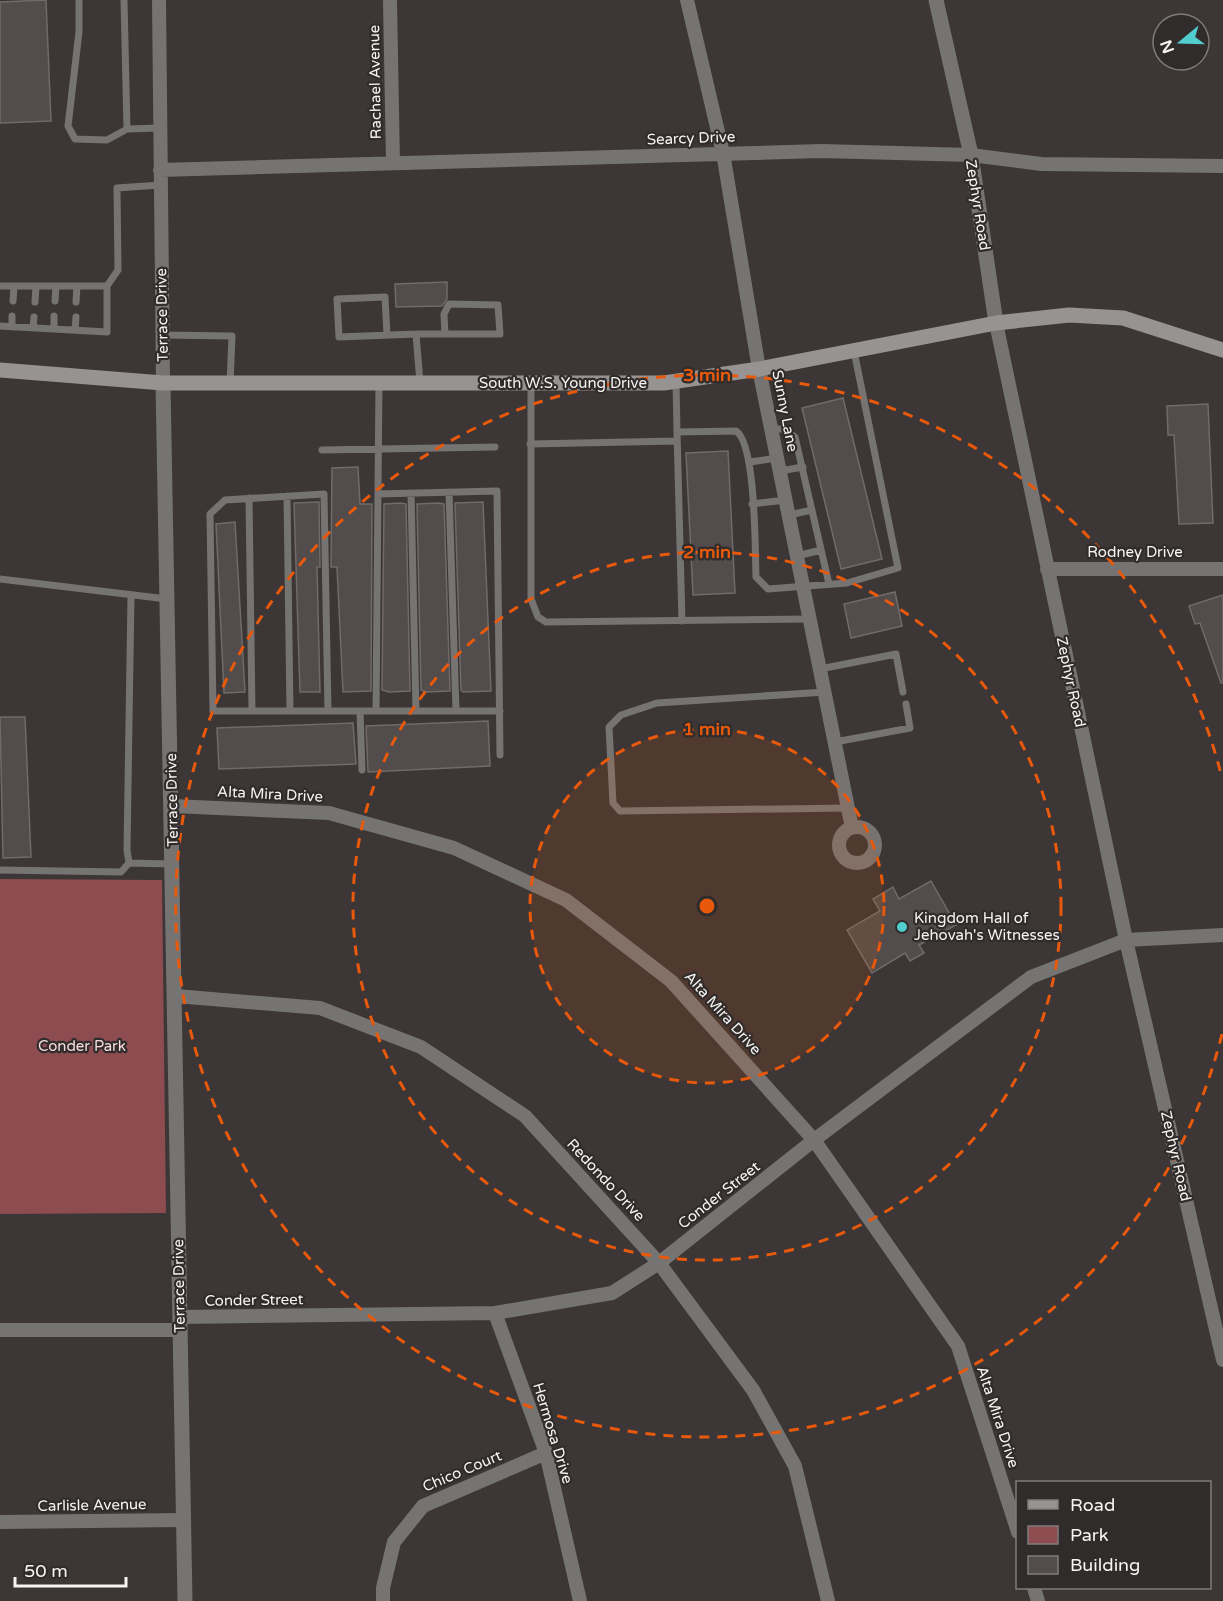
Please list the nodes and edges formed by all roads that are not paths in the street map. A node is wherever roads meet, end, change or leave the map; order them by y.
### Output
1 (79, 0) edge
2 (124, 0) edge
3 (159, 0) edge
4 (390, 0) edge
5 (687, 0) edge
6 (936, 0) edge
7 (160, 128) junction
8 (127, 129) junction
9 (723, 153) junction
10 (970, 155) junction
11 (393, 163) junction
12 (1223, 166) edge
13 (160, 170) junction
14 (160, 185) junction
15 (0, 286) edge
16 (14, 286) junction
17 (36, 286) junction
18 (56, 286) junction
19 (77, 286) junction
20 (107, 286) junction
21 (13, 301) dead end
22 (55, 301) dead end
23 (35, 302) dead end
24 (76, 302) dead end
25 (12, 316) dead end
26 (54, 316) dead end
27 (34, 317) dead end
28 (76, 317) dead end
29 (996, 323) junction
30 (0, 326) edge
31 (12, 327) junction
32 (33, 328) junction
33 (54, 329) junction
34 (75, 330) junction
35 (163, 334) junction
36 (416, 334) junction
37 (445, 334) junction
38 (387, 335) junction
39 (1223, 350) edge
40 (854, 351) junction
41 (759, 369) junction
42 (0, 370) edge
43 (676, 381) junction
44 (164, 383) junction
45 (230, 383) junction
46 (379, 383) junction
47 (420, 383) junction
48 (531, 383) junction
49 (772, 429) junction
50 (677, 437) junction
51 (530, 444) junction
52 (495, 447) dead end
53 (378, 448) junction
54 (322, 450) dead end
55 (750, 462) junction
56 (779, 464) junction
57 (803, 467) junction
58 (449, 492) junction
59 (411, 493) junction
60 (378, 494) junction
61 (287, 496) junction
62 (249, 498) junction
63 (752, 504) junction
64 (787, 507) junction
65 (812, 510) junction
66 (822, 550) junction
67 (797, 556) junction
68 (1223, 568) edge
69 (1047, 569) junction
70 (0, 579) edge
71 (829, 584) junction
72 (803, 587) junction
73 (131, 596) junction
74 (167, 599) junction
75 (810, 619) junction
76 (682, 621) junction
77 (820, 669) junction
78 (825, 692) junction
79 (903, 692) dead end
80 (906, 704) dead end
81 (252, 711) junction
82 (290, 711) junction
83 (328, 711) junction
84 (360, 711) junction
85 (376, 711) junction
86 (416, 711) junction
87 (456, 711) junction
88 (500, 711) junction
89 (835, 742) junction
90 (501, 755) dead end
91 (362, 770) dead end
92 (172, 806) junction
93 (848, 808) junction
94 (852, 828) dead end
95 (129, 863) junction
96 (173, 864) junction
97 (0, 870) edge
98 (1223, 935) edge
99 (1126, 940) junction
100 (176, 996) junction
101 (814, 1140) junction
102 (660, 1263) junction
103 (495, 1312) junction
104 (180, 1324) junction
105 (0, 1330) edge
106 (1223, 1360) edge
107 (546, 1454) junction
108 (183, 1520) junction
109 (0, 1522) edge
110 (1016, 1529) edge
111 (185, 1601) edge
112 (383, 1601) edge
113 (580, 1601) edge
114 (828, 1601) edge

1 - 8 lane
2 - 8 lane
3 - 7 street, Terrace Drive
4 - 11 street, Rachael Avenue
5 - 9 street, Sunny Lane
6 - 10 street, Zephyr Road
7 - 8 lane
7 - 13 street, Terrace Drive
9 - 10 street, Searcy Drive
9 - 11 street, Searcy Drive
9 - 41 street, Sunny Lane
10 - 12 street, Searcy Drive
10 - 29 street, Zephyr Road
11 - 13 street, Searcy Drive
13 - 14 street, Terrace Drive
14 - 20 lane
14 - 35 street, Terrace Drive
15 - 16 lane
16 - 17 lane
16 - 21 lane
17 - 18 lane
17 - 23 lane
18 - 19 lane
18 - 22 lane
19 - 20 lane
19 - 24 lane
20 - 34 lane
25 - 31 lane
26 - 33 lane
27 - 32 lane
28 - 34 lane
29 - 39 main road, South W.S. Young Drive
29 - 40 main road, South W.S. Young Drive
29 - 69 street, Zephyr Road
30 - 31 lane
31 - 32 lane
32 - 33 lane
33 - 34 lane
35 - 44 street, Terrace Drive
35 - 45 lane
36 - 37 lane
36 - 38 lane
36 - 47 lane
37 - 37 lane
38 - 38 lane
40 - 41 main road, South W.S. Young Drive
40 - 71 lane
41 - 43 main road, South W.S. Young Drive
41 - 49 street, Sunny Lane
42 - 44 main road, South W.S. Young Drive
43 - 48 main road, South W.S. Young Drive
43 - 50 lane
44 - 45 main road, South W.S. Young Drive
44 - 74 street, Terrace Drive
45 - 46 main road, South W.S. Young Drive
46 - 47 main road, South W.S. Young Drive
46 - 53 lane
47 - 48 main road, South W.S. Young Drive
48 - 51 lane
49 - 56 street, Sunny Lane
49 - 57 lane
50 - 51 lane
50 - 55 lane
50 - 76 lane
51 - 76 lane
52 - 53 lane
53 - 54 lane
53 - 60 lane
55 - 56 lane
55 - 63 lane
56 - 57 lane
56 - 64 street, Sunny Lane
57 - 65 lane
58 - 59 lane
58 - 87 lane
58 - 88 lane
59 - 60 lane
59 - 86 lane
60 - 85 lane
61 - 62 lane
61 - 82 lane
61 - 83 lane
62 - 81 lane
62 - 81 lane
63 - 64 lane
63 - 72 lane
64 - 65 lane
64 - 67 street, Sunny Lane
65 - 66 lane
66 - 67 lane
66 - 71 lane
67 - 72 street, Sunny Lane
68 - 69 street, Rodney Drive
69 - 99 street, Zephyr Road
70 - 73 lane
71 - 72 lane
72 - 75 street, Sunny Lane
73 - 74 lane
73 - 95 lane
74 - 92 street, Terrace Drive
75 - 76 lane
75 - 77 street, Sunny Lane
77 - 78 street, Sunny Lane
77 - 79 lane
78 - 89 street, Sunny Lane
78 - 93 lane
80 - 89 lane
81 - 82 lane
82 - 83 lane
83 - 84 lane
84 - 85 lane
84 - 91 lane
85 - 86 lane
86 - 87 lane
87 - 88 lane
88 - 90 lane
89 - 93 street, Sunny Lane
92 - 96 street, Terrace Drive
92 - 101 street, Alta Mira Drive
93 - 94 street, Sunny Lane
95 - 96 lane
95 - 97 lane
96 - 100 street, Terrace Drive
98 - 99 street, Conder Street
99 - 101 street, Conder Street
99 - 106 street, Zephyr Road
100 - 102 street, Redondo Drive
100 - 104 street, Terrace Drive
101 - 102 street, Conder Street
101 - 110 street, Alta Mira Drive
102 - 103 street, Conder Street
102 - 114 street, Redondo Drive
103 - 104 street, Conder Street
103 - 107 street, Hermosa Drive
104 - 105 street, Conder Street
104 - 108 street, Terrace Drive
107 - 112 street, Chico Court
107 - 113 street, Hermosa Drive
108 - 109 street, Carlisle Avenue
108 - 111 street, Terrace Drive

